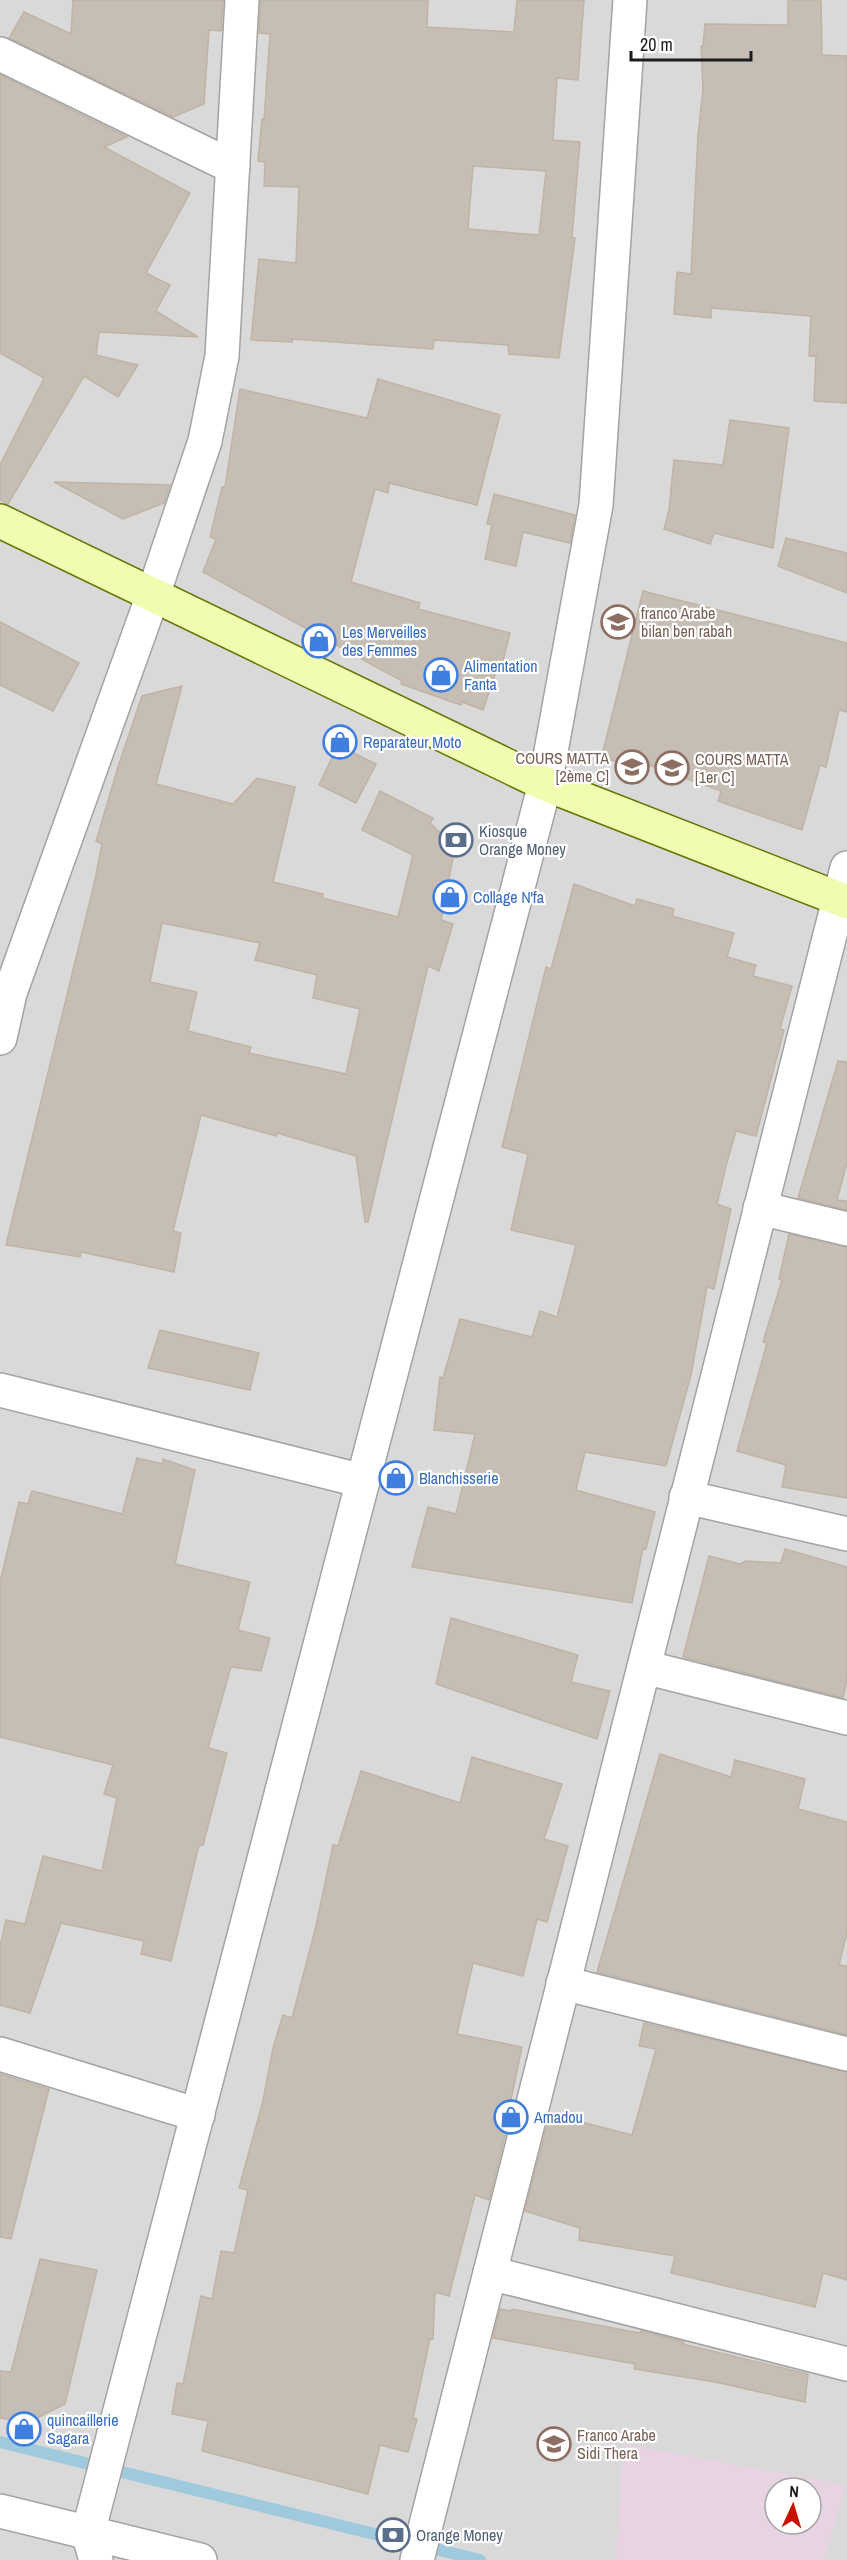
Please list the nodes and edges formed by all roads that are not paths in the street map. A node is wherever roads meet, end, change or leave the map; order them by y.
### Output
1 (242, 0) edge
2 (630, 0) edge
3 (0, 54) edge
4 (233, 167) junction
5 (0, 521) edge
6 (153, 595) junction
7 (545, 784) junction
8 (844, 889) edge
9 (5, 991) edge
10 (0, 1038) edge
11 (760, 1208) junction
12 (847, 1229) edge
13 (0, 1390) edge
14 (363, 1481) junction
15 (686, 1497) junction
16 (847, 1534) edge
17 (644, 1667) junction
18 (847, 1718) edge
19 (563, 1983) junction
20 (0, 2054) edge
21 (847, 2054) edge
22 (198, 2115) junction
23 (490, 2273) junction
24 (847, 2364) edge
25 (0, 2511) edge
26 (92, 2546) edge
27 (200, 2560) edge
28 (417, 2560) edge

1 - 4 street
2 - 7 street
3 - 4 street
4 - 6 street
5 - 6 street
6 - 7 street
6 - 9 street
7 - 8 street
7 - 14 street
8 - 11 street
9 - 10 street
11 - 12 street
11 - 15 street
13 - 14 street
14 - 22 street
15 - 16 street
15 - 17 street
17 - 18 street
17 - 19 street
19 - 21 street
19 - 23 street
20 - 22 street
22 - 26 street
23 - 24 street
23 - 28 street
25 - 26 street
26 - 27 street

